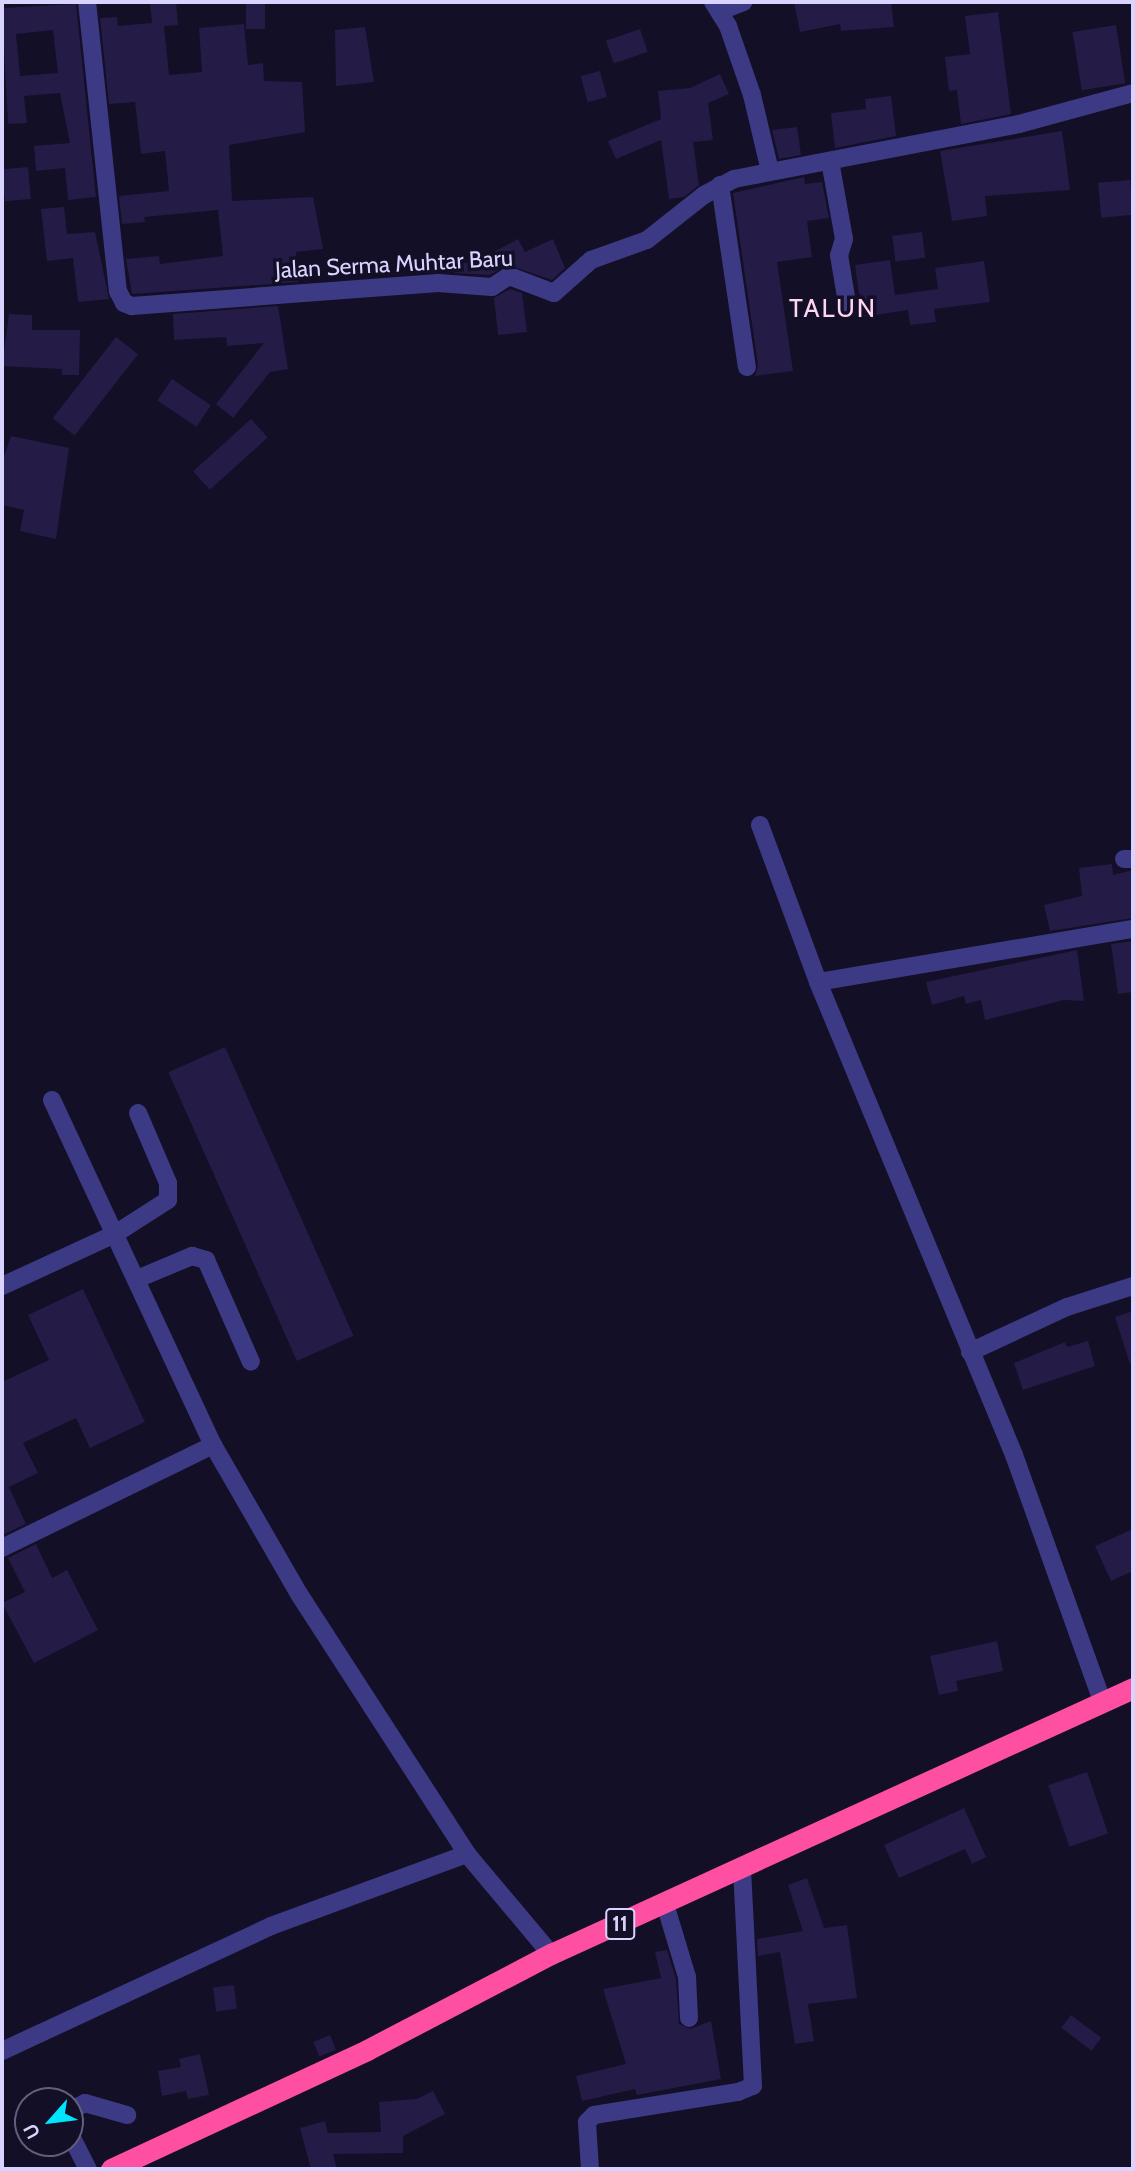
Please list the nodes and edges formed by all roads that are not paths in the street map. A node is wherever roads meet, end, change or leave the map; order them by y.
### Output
1 (87, 2) edge
2 (743, 2) edge
3 (717, 6) edge
4 (1133, 93) edge
5 (830, 161) junction
6 (769, 171) junction
7 (720, 185) junction
8 (848, 309) dead end
9 (747, 367) dead end
10 (760, 825) dead end
11 (1133, 929) edge
12 (818, 982) junction
13 (52, 1100) dead end
14 (138, 1113) dead end
15 (115, 1234) junction
16 (137, 1279) junction
17 (2, 1286) edge
18 (1133, 1286) edge
19 (970, 1352) junction
20 (251, 1362) dead end
21 (213, 1445) junction
22 (2, 1548) edge
23 (1133, 1688) edge
24 (1103, 1703) junction
25 (467, 1854) junction
26 (742, 1868) junction
27 (665, 1905) junction
28 (551, 1954) junction
29 (689, 2018) dead end
30 (2, 2051) edge
31 (84, 2103) edge
32 (127, 2115) dead end
33 (115, 2169) edge
34 (590, 2169) edge

1 - 7 street, Jalan Serma Muhtar Baru
2 - 3 street
3 - 6 street
4 - 5 street, Jalan Serma Muhtar Baru
5 - 6 street, Jalan Serma Muhtar Baru
5 - 8 street
6 - 7 street, Jalan Serma Muhtar Baru
7 - 9 street
10 - 12 street
11 - 12 street
12 - 19 street
13 - 15 street
14 - 15 street
15 - 16 street
15 - 17 street
16 - 20 street
16 - 21 street
18 - 19 street
19 - 24 street
21 - 22 street
21 - 25 street
23 - 24 highway, 11
24 - 26 highway, 11
25 - 28 street
25 - 30 street
26 - 27 highway, 11
26 - 34 street
27 - 28 highway, 11
27 - 29 street
28 - 33 highway, 11
31 - 32 street

